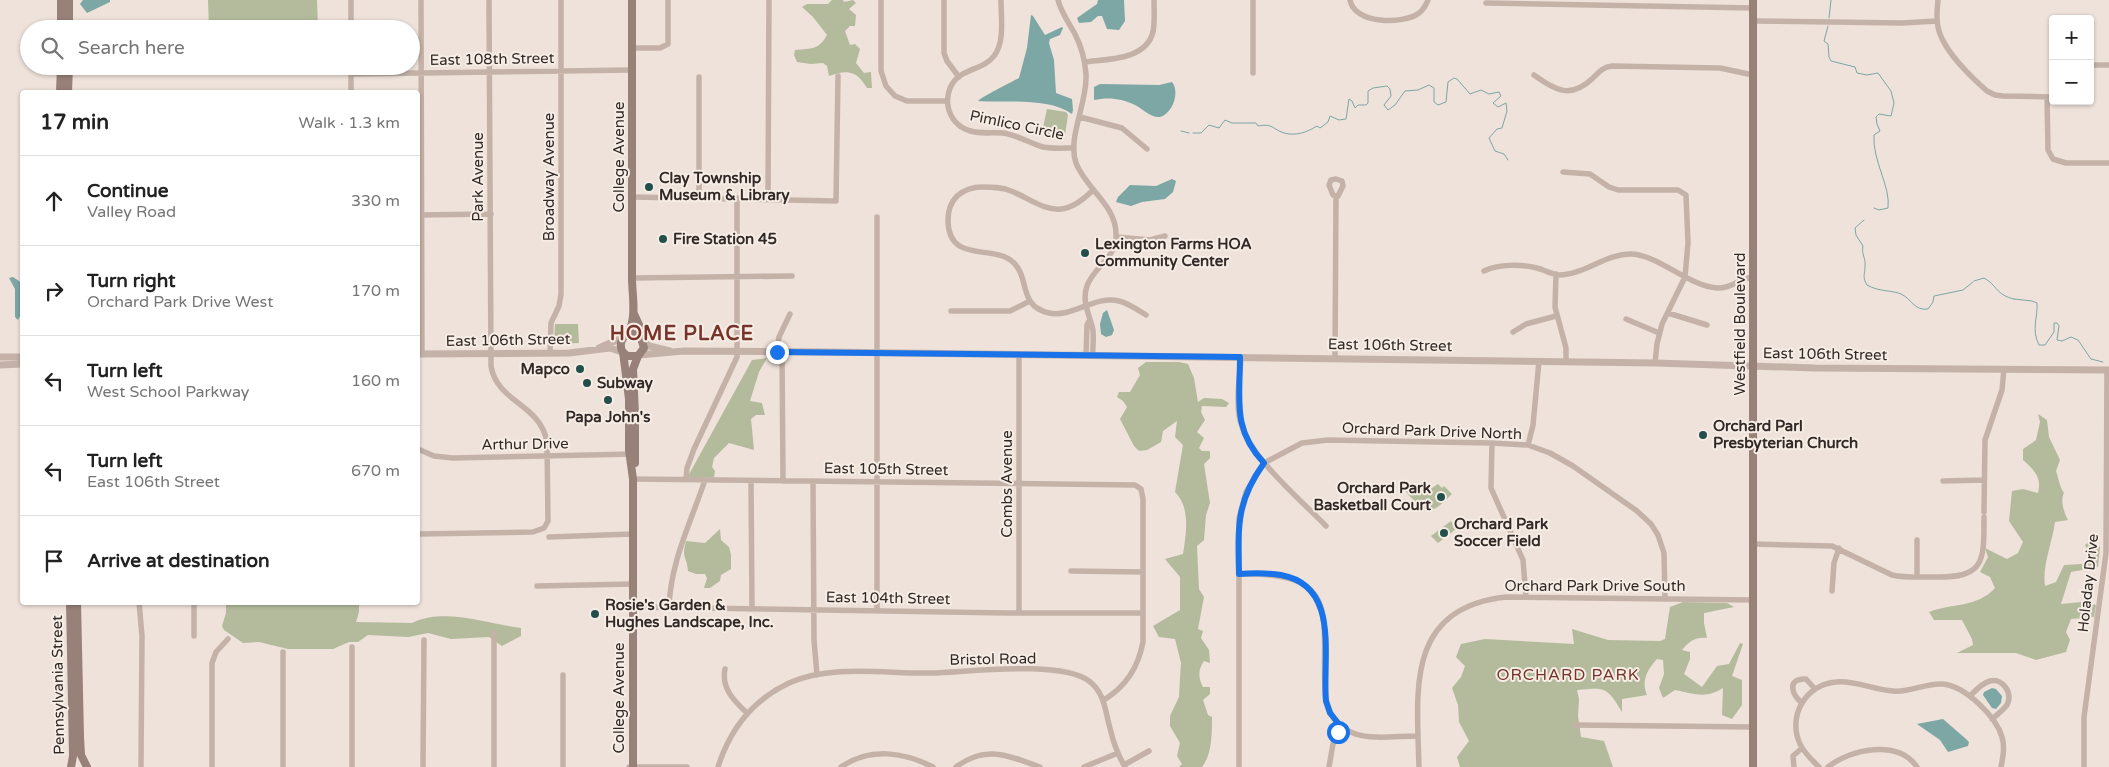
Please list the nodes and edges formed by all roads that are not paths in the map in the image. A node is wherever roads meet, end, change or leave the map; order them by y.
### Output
1 (61, 0) edge
2 (69, 0) edge
3 (351, 0) edge
4 (421, 0) edge
5 (489, 0) edge
6 (561, 0) edge
7 (632, 0) edge
8 (668, 0) edge
9 (769, 0) edge
10 (881, 0) edge
11 (944, 0) edge
12 (1001, 0) edge
13 (1058, 0) edge
14 (1154, 0) edge
15 (1253, 0) edge
16 (1350, 0) edge
17 (1428, 0) edge
18 (1938, 0) edge
19 (1486, 3) dead end
20 (1754, 4) edge
21 (61, 20) edge
22 (69, 20) edge
23 (351, 20) edge
24 (1754, 21) junction
25 (1937, 21) junction
26 (633, 48) junction
27 (1084, 62) junction
28 (2094, 65) edge
29 (2109, 65) edge
30 (632, 70) junction
31 (562, 71) junction
32 (490, 72) junction
33 (422, 73) junction
34 (1253, 73) dead end
35 (61, 75) edge
36 (69, 75) edge
37 (351, 75) edge
38 (1534, 75) dead end
39 (1753, 75) junction
40 (838, 76) dead end
41 (699, 77) dead end
42 (959, 77) junction
43 (60, 90) edge
44 (68, 90) edge
45 (351, 90) edge
46 (2049, 97) edge
47 (947, 101) junction
48 (2050, 105) edge
49 (1080, 117) junction
50 (1074, 148) junction
51 (1147, 149) dead end
52 (2109, 163) edge
53 (1563, 172) dead end
54 (1093, 190) junction
55 (1336, 196) dead end
56 (632, 197) junction
57 (699, 197) junction
58 (737, 198) junction
59 (768, 199) junction
60 (490, 214) junction
61 (420, 215) edge
62 (877, 217) dead end
63 (1165, 236) dead end
64 (1116, 237) junction
65 (1484, 271) dead end
66 (1556, 274) junction
67 (792, 276) dead end
68 (1685, 277) junction
69 (632, 278) junction
70 (737, 278) junction
71 (1753, 278) junction
72 (1030, 301) junction
73 (1086, 306) junction
74 (951, 311) dead end
75 (1668, 313) junction
76 (634, 314) junction
77 (790, 314) dead end
78 (1146, 315) dead end
79 (1556, 316) junction
80 (1626, 319) dead end
81 (1708, 325) dead end
82 (1514, 332) dead end
83 (1659, 333) junction
84 (625, 336) junction
85 (642, 340) junction
86 (599, 348) junction
87 (671, 351) junction
88 (622, 352) junction
89 (737, 352) junction
90 (780, 352) junction
91 (491, 353) junction
92 (550, 353) junction
93 (876, 353) junction
94 (420, 354) edge
95 (1019, 355) junction
96 (639, 356) junction
97 (1089, 356) junction
98 (0, 357) edge
99 (20, 357) edge
100 (1240, 357) junction
101 (1335, 358) junction
102 (1538, 361) junction
103 (1566, 361) junction
104 (1655, 363) junction
105 (20, 364) edge
106 (0, 365) edge
107 (1753, 366) junction
108 (2004, 369) junction
109 (2108, 370) edge
110 (1492, 442) junction
111 (1528, 446) junction
112 (420, 452) edge
113 (632, 454) junction
114 (547, 457) junction
115 (1264, 463) junction
116 (2108, 475) edge
117 (633, 479) junction
118 (686, 480) junction
119 (705, 480) junction
120 (1943, 480) dead end
121 (1984, 480) junction
122 (751, 481) junction
123 (783, 481) junction
124 (813, 481) junction
125 (877, 482) junction
126 (1019, 484) junction
127 (1326, 526) dead end
128 (420, 534) edge
129 (632, 534) junction
130 (549, 537) dead end
131 (1917, 540) dead end
132 (1753, 544) junction
133 (1839, 548) junction
134 (1071, 571) dead end
135 (1143, 572) junction
136 (1239, 574) junction
137 (1917, 577) junction
138 (633, 584) junction
139 (537, 586) dead end
140 (1832, 590) dead end
141 (1526, 597) junction
142 (1665, 599) junction
143 (1754, 600) junction
144 (70, 605) edge
145 (77, 605) edge
146 (139, 605) edge
147 (194, 605) edge
148 (633, 607) junction
149 (669, 608) junction
150 (752, 608) junction
151 (814, 610) junction
152 (877, 611) junction
153 (1019, 613) junction
154 (1143, 613) junction
155 (494, 632) dead end
156 (194, 636) dead end
157 (228, 639) dead end
158 (424, 640) dead end
159 (352, 647) dead end
160 (283, 652) dead end
161 (725, 669) dead end
162 (563, 675) dead end
163 (817, 675) junction
164 (1815, 689) junction
165 (1970, 696) junction
166 (1104, 700) junction
167 (1802, 703) junction
168 (747, 713) junction
169 (1992, 719) junction
170 (1575, 726) dead end
171 (1753, 727) junction
172 (1342, 728) junction
173 (1418, 736) junction
174 (1802, 748) junction
175 (1149, 751) dead end
176 (1118, 753) junction
177 (1125, 766) edge
178 (71, 767) edge
179 (87, 767) edge
180 (141, 767) edge
181 (212, 767) edge
182 (283, 767) edge
183 (352, 767) edge
184 (423, 767) edge
185 (494, 767) edge
186 (562, 767) edge
187 (629, 767) edge
188 (633, 767) edge
189 (687, 767) edge
190 (718, 767) edge
191 (841, 767) edge
192 (933, 767) edge
193 (956, 767) edge
194 (1040, 767) edge
195 (1084, 767) edge
196 (1239, 767) edge
197 (1328, 767) edge
198 (1419, 767) edge
199 (1753, 767) edge
200 (1794, 767) edge
201 (1819, 767) edge
202 (1828, 767) edge
203 (1916, 767) edge
204 (2000, 767) edge
205 (2084, 767) edge

1 - 21 main road
2 - 22 main road
3 - 23 street
4 - 33 street
5 - 32 street, Park Avenue
6 - 31 street, Broadway Avenue
7 - 26 main road, College Avenue
8 - 26 street
9 - 59 street
10 - 47 street
11 - 42 street
12 - 42 street
13 - 27 street
14 - 27 street
15 - 34 street
16 - 17 street
18 - 25 street
19 - 20 street
20 - 24 main road, Westfield Boulevard
24 - 25 street
24 - 39 main road, Westfield Boulevard
25 - 46 street
26 - 30 main road, College Avenue
27 - 49 street
28 - 29 street
30 - 31 street, East 108th Street
30 - 56 main road, College Avenue
31 - 32 street, East 108th Street
31 - 92 street, Broadway Avenue
32 - 33 street, East 108th Street
32 - 60 street, Park Avenue
33 - 61 street
35 - 43 main road
36 - 44 main road
37 - 45 street
38 - 39 street
39 - 71 main road, Westfield Boulevard
40 - 59 street
41 - 57 street
42 - 47 street
47 - 50 street, Pimlico Circle
48 - 52 street
49 - 50 street
49 - 51 street
50 - 54 street
53 - 68 street
54 - 64 street
54 - 72 street
55 - 101 street
56 - 57 street
56 - 69 main road, College Avenue
57 - 58 street
58 - 59 street
58 - 70 street
60 - 61 street
60 - 91 street, Park Avenue
61 - 94 street
62 - 93 street
63 - 64 street
64 - 73 street
65 - 66 street
66 - 68 street
66 - 79 street
67 - 70 street
68 - 71 street
68 - 75 street
69 - 70 street
69 - 76 main road, College Avenue
70 - 89 street
71 - 107 main road, Westfield Boulevard
72 - 73 street
72 - 74 street
73 - 78 street
73 - 97 street
75 - 81 street
75 - 83 street
76 - 84 main road, College Avenue
76 - 85 main road, College Avenue
77 - 90 street
79 - 82 street
79 - 103 street
80 - 83 street
83 - 104 street
84 - 85 main road
84 - 86 street, East 106th Street
84 - 88 main road
85 - 87 street, East 106th Street
85 - 96 main road
86 - 88 street, East 106th Street
86 - 92 street, East 106th Street
87 - 89 street, East 106th Street
87 - 96 street, East 106th Street
88 - 96 main road
88 - 113 main road, College Avenue
89 - 90 street, East 106th Street
89 - 118 street
90 - 93 street, East 106th Street
90 - 123 street
91 - 92 street, East 106th Street
91 - 94 street, East 106th Street
91 - 114 street, Park Avenue
93 - 95 street, East 106th Street
93 - 125 street
95 - 97 street, East 106th Street
95 - 126 street, Combs Avenue
96 - 113 main road, College Avenue
97 - 100 street, East 106th Street
98 - 99 street
100 - 101 street, East 106th Street
100 - 115 street
101 - 102 street, East 106th Street
102 - 103 street, East 106th Street
102 - 111 street
103 - 104 street, East 106th Street
104 - 107 street, East 106th Street
105 - 106 street
107 - 108 street, East 106th Street
107 - 132 main road, Westfield Boulevard
108 - 109 street, East 106th Street
108 - 121 street
109 - 116 street, Holaday Drive
110 - 111 street, Orchard Park Drive North
110 - 115 street, Orchard Park Drive North
110 - 141 street
111 - 142 street, Orchard Park Drive North
112 - 114 street, Arthur Drive
113 - 114 street, Arthur Drive
113 - 117 main road, College Avenue
114 - 128 street, Park Avenue
115 - 127 street
115 - 136 street
116 - 205 street, Holaday Drive
117 - 118 street, East 105th Street
117 - 129 main road, College Avenue
118 - 119 street, East 105th Street
119 - 122 street, East 105th Street
119 - 149 street
120 - 121 street
121 - 137 street
122 - 123 street, East 105th Street
122 - 150 street
123 - 124 street, East 105th Street
124 - 125 street, East 105th Street
124 - 151 street
125 - 126 street, East 105th Street
125 - 152 street
126 - 135 street, East 105th Street
126 - 153 street, Combs Avenue
129 - 130 street
129 - 138 main road, College Avenue
131 - 137 street
132 - 133 street
132 - 143 main road, Westfield Boulevard
133 - 137 street
133 - 140 street
134 - 135 street
135 - 154 street
136 - 172 street
136 - 196 street
138 - 139 street
138 - 148 main road, College Avenue
141 - 142 street, Orchard Park Drive South
141 - 173 street, Orchard Park Drive South
142 - 143 street, Orchard Park Drive South
143 - 171 main road, Westfield Boulevard
144 - 178 main road, Pennsylvania Street
145 - 179 main road, Pennsylvania Street
146 - 180 street
147 - 156 street
148 - 149 street, East 104th Street
148 - 188 main road, College Avenue
149 - 150 street, East 104th Street
150 - 151 street, East 104th Street
151 - 152 street, East 104th Street
151 - 163 street
152 - 153 street, East 104th Street
153 - 154 street, East 104th Street
154 - 166 street
155 - 185 street
157 - 181 street
158 - 184 street
159 - 183 street
160 - 182 street
161 - 168 street
162 - 186 street
163 - 166 street, Bristol Road
163 - 168 street, Bristol Road
164 - 165 street
164 - 167 street
164 - 167 street
165 - 169 street
165 - 169 street
166 - 176 street, Bristol Road
167 - 174 street
168 - 190 street, Bristol Road
169 - 204 street
170 - 171 street
171 - 199 main road, Westfield Boulevard
172 - 173 street
172 - 197 street
173 - 198 street, Orchard Park Drive South
174 - 200 street
174 - 201 street
175 - 177 street
176 - 177 street, Bristol Road
176 - 195 street
178 - 179 main road
187 - 188 street
188 - 189 street
191 - 192 street
193 - 194 street
202 - 203 street

